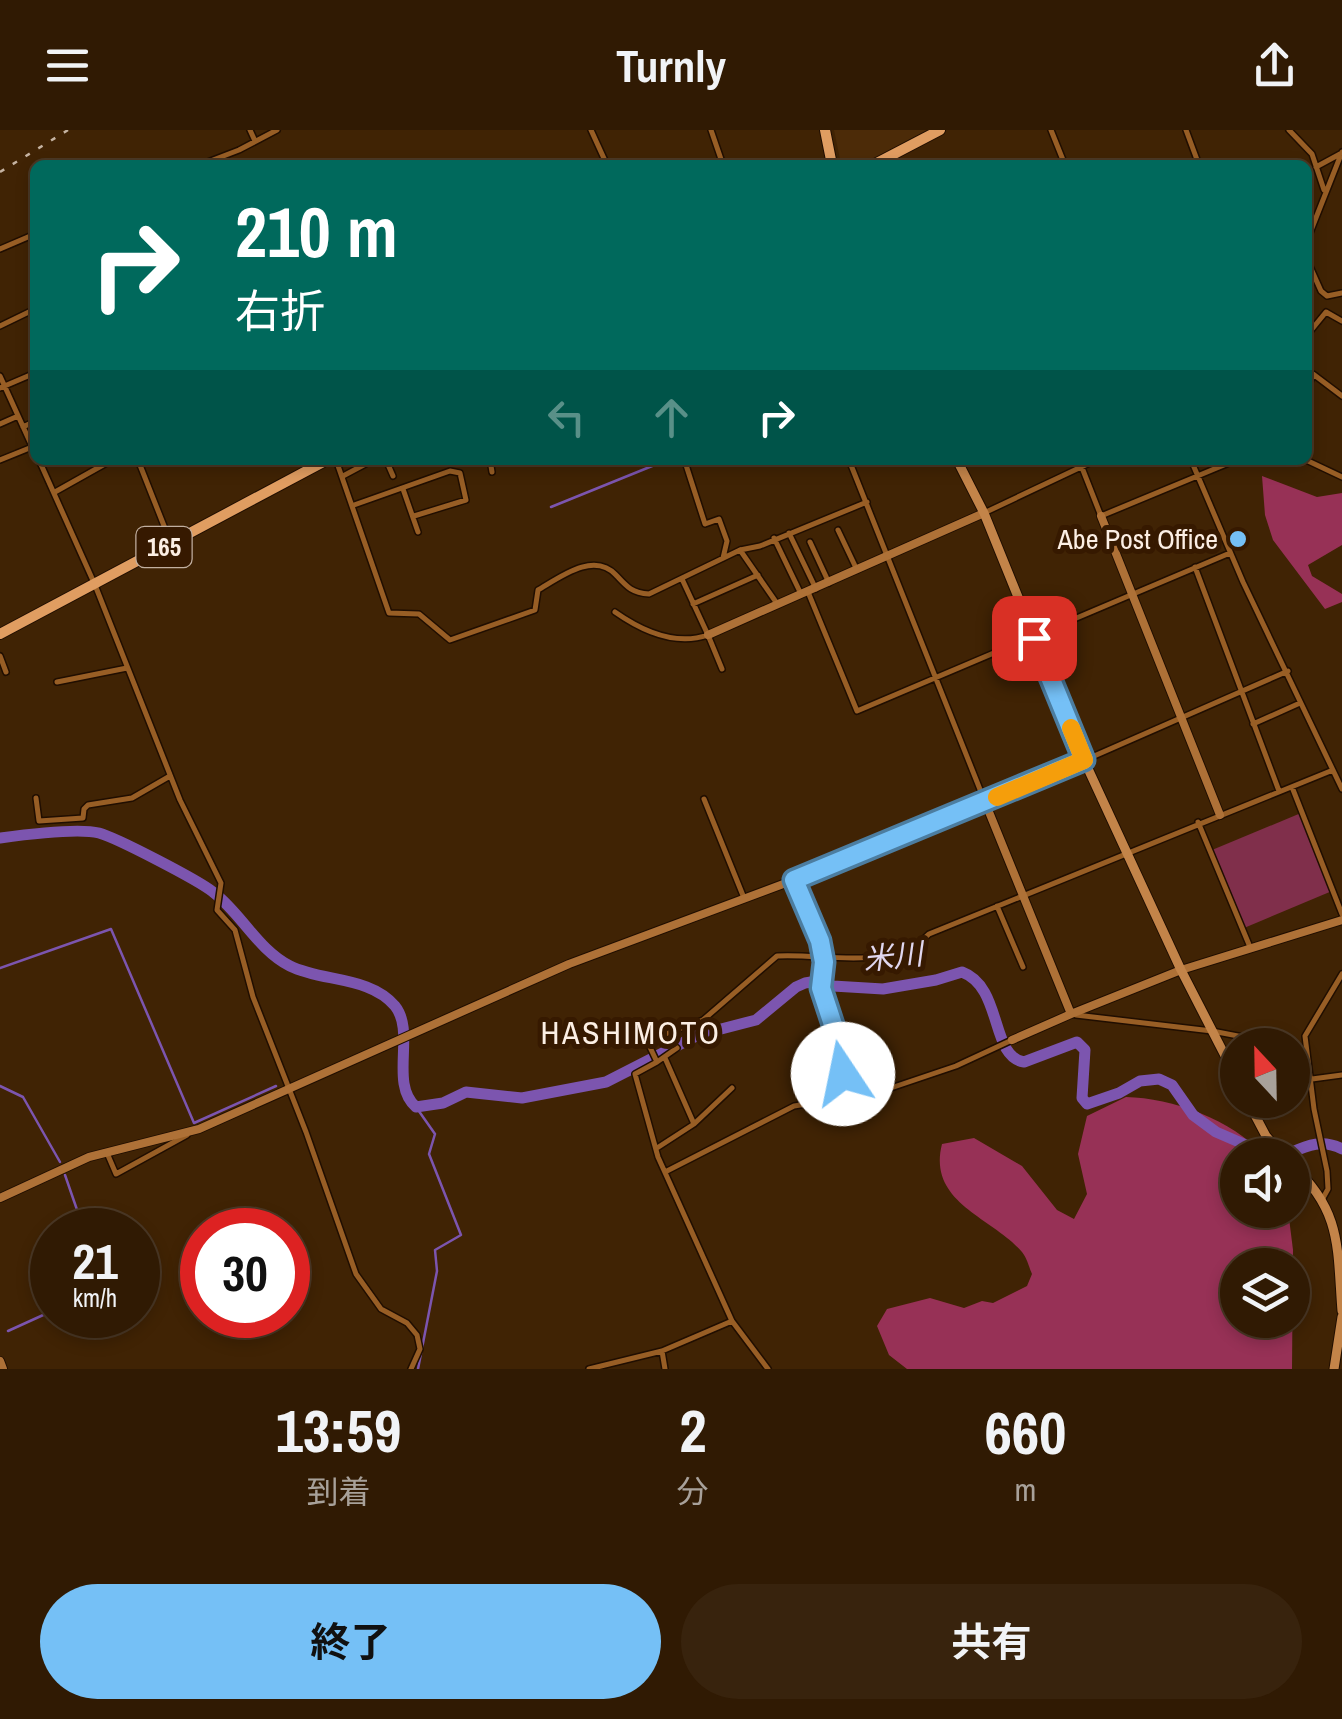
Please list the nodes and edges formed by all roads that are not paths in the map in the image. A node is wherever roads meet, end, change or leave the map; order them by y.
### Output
1 (250, 130) edge
2 (277, 130) edge
3 (591, 130) edge
4 (712, 130) edge
5 (824, 130) edge
6 (940, 130) edge
7 (1051, 130) edge
8 (1186, 130) edge
9 (1289, 130) edge
10 (255, 140) junction
11 (1342, 153) edge
12 (211, 160) edge
13 (605, 160) edge
14 (721, 160) edge
15 (831, 160) edge
16 (883, 160) edge
17 (1063, 160) edge
18 (1197, 160) edge
19 (1316, 167) junction
20 (1325, 194) junction
21 (1312, 228) edge
22 (30, 236) edge
23 (0, 249) edge
24 (1312, 271) edge
25 (1342, 293) edge
26 (30, 311) edge
27 (1342, 322) edge
28 (0, 326) edge
29 (1312, 329) edge
30 (30, 375) edge
31 (0, 376) edge
32 (1312, 377) edge
33 (2, 387) edge
34 (1342, 396) edge
35 (18, 416) junction
36 (30, 422) edge
37 (0, 424) edge
38 (22, 426) junction
39 (30, 441) edge
40 (30, 449) edge
41 (0, 460) edge
42 (1312, 463) edge
43 (42, 465) edge
44 (103, 465) edge
45 (140, 465) edge
46 (318, 465) edge
47 (338, 465) edge
48 (364, 465) edge
49 (388, 465) edge
50 (491, 465) edge
51 (686, 465) dead end
52 (852, 465) edge
53 (960, 465) edge
54 (1081, 465) edge
55 (1087, 465) edge
56 (1194, 465) edge
57 (1224, 465) edge
58 (1082, 468) junction
59 (492, 472) dead end
60 (344, 476) junction
61 (392, 476) dead end
62 (1198, 476) junction
63 (1342, 477) edge
64 (403, 489) junction
65 (55, 492) junction
66 (868, 502) junction
67 (354, 505) junction
68 (984, 513) junction
69 (414, 516) junction
70 (1101, 516) junction
71 (838, 530) dead end
72 (418, 532) dead end
73 (789, 533) junction
74 (774, 538) junction
75 (810, 542) dead end
76 (171, 544) junction
77 (740, 550) junction
78 (1230, 552) junction
79 (889, 555) junction
80 (723, 558) junction
81 (1195, 567) junction
82 (856, 570) junction
83 (758, 576) junction
84 (682, 578) junction
85 (829, 582) junction
86 (96, 585) junction
87 (809, 592) junction
88 (1132, 592) junction
89 (694, 604) junction
90 (778, 605) junction
91 (614, 612) dead end
92 (0, 634) edge
93 (708, 636) junction
94 (1034, 638) junction
95 (0, 656) edge
96 (127, 668) junction
97 (722, 669) dead end
98 (1288, 671) junction
99 (6, 672) dead end
100 (935, 678) junction
101 (57, 682) dead end
102 (1241, 692) junction
103 (1301, 702) junction
104 (1182, 717) junction
105 (1253, 724) junction
106 (1084, 760) junction
107 (1333, 770) junction
108 (170, 776) junction
109 (1292, 786) junction
110 (1342, 789) edge
111 (1278, 791) junction
112 (36, 798) dead end
113 (704, 799) dead end
114 (985, 802) junction
115 (1220, 815) junction
116 (1198, 822) junction
117 (1128, 854) junction
118 (794, 880) junction
119 (1021, 896) junction
120 (745, 900) junction
121 (997, 906) junction
122 (1342, 916) edge
123 (1250, 947) junction
124 (823, 955) junction
125 (1023, 966) dead end
126 (1181, 970) junction
127 (1342, 974) edge
128 (1071, 1014) junction
129 (1310, 1028) edge
130 (1212, 1031) junction
131 (1220, 1033) edge
132 (1012, 1040) joint
133 (1220, 1046) edge
134 (677, 1048) dead end
135 (665, 1058) junction
136 (657, 1062) junction
137 (1310, 1071) edge
138 (1342, 1075) edge
139 (1312, 1080) junction
140 (288, 1088) junction
141 (732, 1088) dead end
142 (845, 1096) junction
143 (694, 1124) junction
144 (199, 1129) junction
145 (656, 1148) junction
146 (106, 1151) junction
147 (665, 1172) junction
148 (1310, 1184) edge
149 (0, 1198) edge
150 (1323, 1198) junction
151 (1342, 1314) edge
152 (732, 1320) junction
153 (662, 1351) junction
154 (0, 1361) edge
155 (3, 1369) edge
156 (411, 1369) edge
157 (589, 1369) edge
158 (665, 1369) edge
159 (768, 1369) edge
160 (1334, 1369) edge

1 - 10 street
2 - 10 street
3 - 13 street
4 - 14 street
5 - 15 highway
6 - 16 highway
7 - 17 street
8 - 18 street
9 - 19 street
10 - 12 street
11 - 19 street
11 - 20 street
19 - 20 street
20 - 21 street
22 - 23 street
24 - 25 street
26 - 28 street
27 - 29 street
30 - 33 street
31 - 33 street
32 - 34 street
33 - 35 street
35 - 37 street
35 - 38 street
36 - 38 street
38 - 39 street
40 - 41 street
42 - 63 street
43 - 65 street
44 - 65 street
45 - 76 street
46 - 76 highway, 165
47 - 60 street
48 - 60 street
49 - 61 street
50 - 59 street
51 - 80 street
52 - 66 street
53 - 68 main road
54 - 58 street
55 - 58 street
56 - 62 street
57 - 62 street
58 - 68 street
58 - 70 street
60 - 67 street
62 - 70 street
62 - 78 street
64 - 67 street
64 - 69 street
64 - 69 street
65 - 86 street
66 - 73 street
66 - 79 street
67 - 84 street
68 - 79 street
68 - 94 main road
69 - 72 street
70 - 88 street
71 - 82 street
73 - 74 street
73 - 87 street
74 - 77 street
74 - 87 street
75 - 85 street
76 - 86 highway, 165
77 - 80 street
77 - 83 street
78 - 81 street
78 - 98 street
79 - 82 street
79 - 100 street
80 - 84 street
81 - 88 street
81 - 102 street
82 - 85 street
83 - 89 street
83 - 90 street
84 - 89 street
85 - 87 street
86 - 92 highway, 165
86 - 96 street
87 - 90 street
87 - 100 street
88 - 94 street
88 - 104 street
89 - 93 street
90 - 93 street
91 - 93 street
93 - 97 street
94 - 100 street
94 - 106 main road
95 - 99 street
96 - 101 street
96 - 108 street
98 - 102 street
98 - 103 street
100 - 114 street
102 - 104 street
102 - 105 street
103 - 105 street
103 - 107 street
104 - 106 street
104 - 115 street
105 - 111 street
106 - 114 street
106 - 117 main road
107 - 109 street
107 - 110 street
108 - 112 street
108 - 140 street
109 - 111 street
109 - 122 street
111 - 115 street
113 - 120 street
114 - 118 street
114 - 119 street
115 - 116 street
116 - 117 street
116 - 123 street
117 - 119 street
117 - 126 main road
118 - 120 street
118 - 124 street
119 - 121 street
119 - 128 street
120 - 140 street
121 - 124 street
121 - 125 street
122 - 123 street
123 - 126 street
124 - 136 street
124 - 142 street
126 - 128 street
126 - 130 main road
127 - 129 street
128 - 130 street
128 - 132 street
130 - 131 street
130 - 133 main road
132 - 142 street
134 - 135 street
135 - 136 street
135 - 143 street
136 - 145 street
137 - 139 street
138 - 139 street
139 - 150 street
140 - 144 street
140 - 156 street
141 - 143 street
142 - 147 street
143 - 145 street
144 - 146 street
144 - 146 street
145 - 147 street
146 - 149 street
147 - 152 street
148 - 150 main road
150 - 151 main road
151 - 160 main road
152 - 153 street
152 - 159 street
153 - 157 street
153 - 158 street
154 - 155 street

